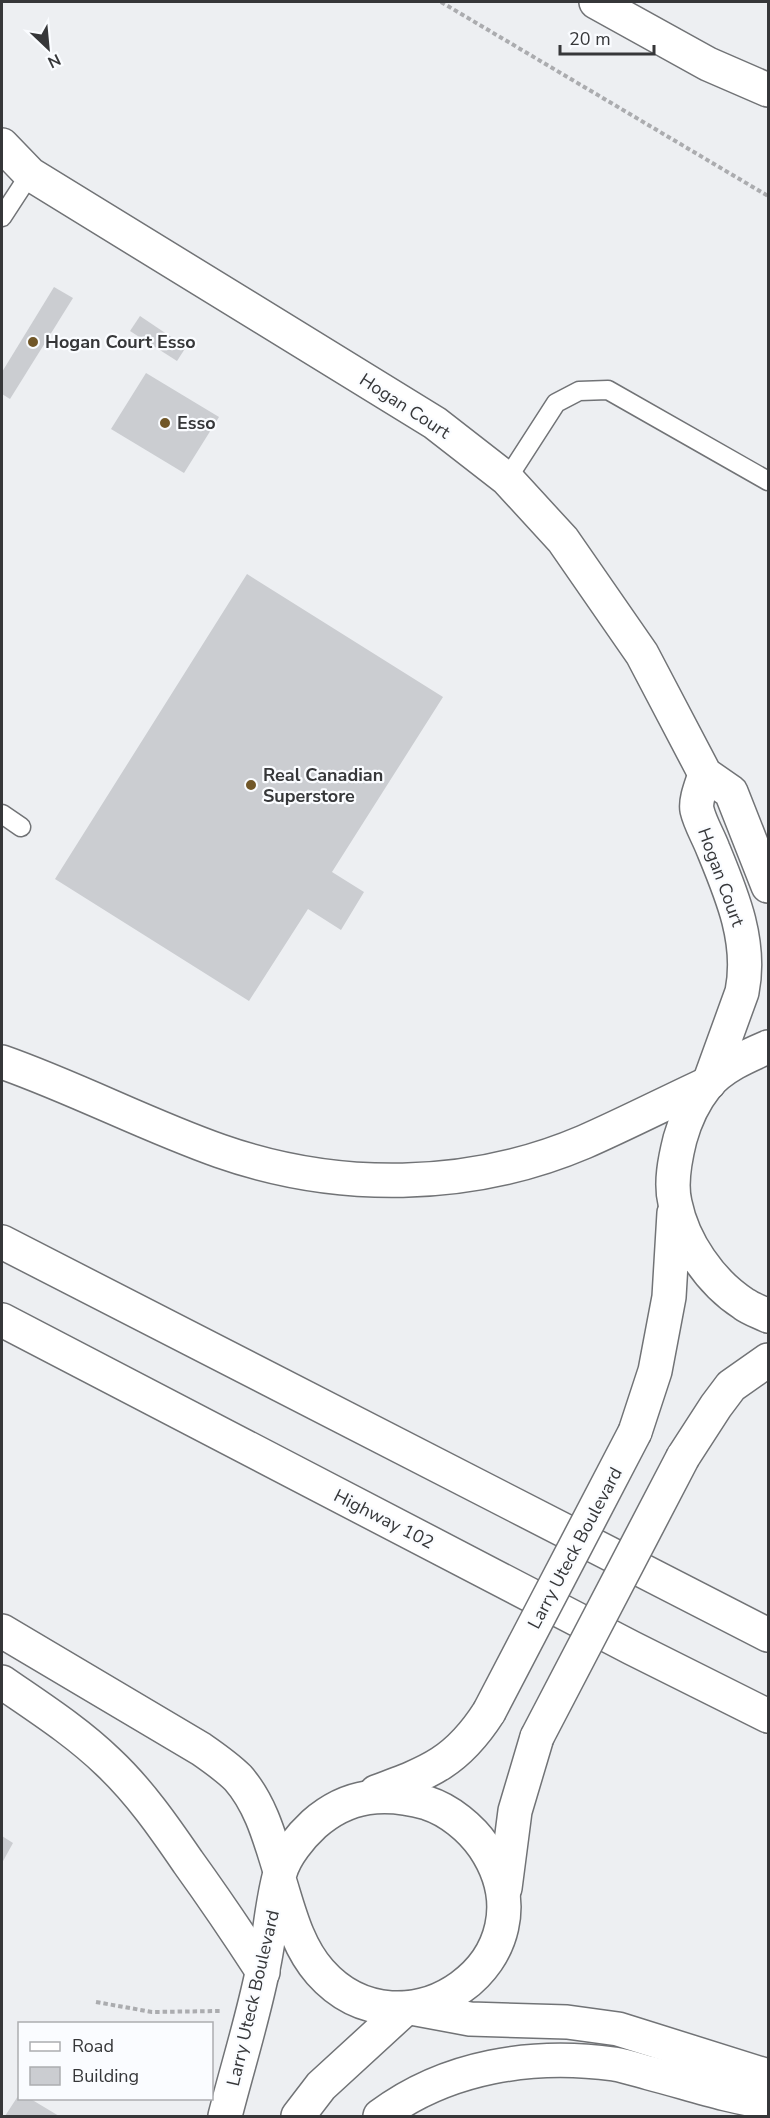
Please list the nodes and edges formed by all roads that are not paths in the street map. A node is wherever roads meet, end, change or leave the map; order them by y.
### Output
1 (596, 2) edge
2 (768, 90) edge
3 (2, 145) edge
4 (30, 174) junction
5 (2, 217) edge
6 (507, 479) junction
7 (768, 481) edge
8 (705, 774) junction
9 (2, 814) edge
10 (21, 827) dead end
11 (768, 886) edge
12 (768, 1047) edge
13 (2, 1062) edge
14 (708, 1084) junction
15 (675, 1202) junction
16 (2, 1242) edge
17 (768, 1316) edge
18 (2, 1320) edge
19 (768, 1360) edge
20 (2, 1632) edge
21 (768, 1635) edge
22 (2, 1682) edge
23 (768, 1716) edge
24 (340, 1805) junction
25 (280, 1875) junction
26 (504, 1904) junction
27 (262, 1972) junction
28 (409, 2008) junction
29 (768, 2076) edge
30 (768, 2102) edge
31 (225, 2116) edge
32 (298, 2116) edge
33 (380, 2116) edge

1 - 2 main road
3 - 4 main road, Hogan Court
4 - 5 lane
4 - 6 main road, Hogan Court
6 - 7 lane
6 - 8 main road, Hogan Court
8 - 11 main road, Hogan Court
8 - 14 main road, Hogan Court
9 - 10 lane
12 - 14 main road
13 - 14 main road
14 - 15 main road, Larry Uteck Boulevard
15 - 17 main road
15 - 24 main road, Larry Uteck Boulevard, bridge
16 - 21 main road
18 - 23 main road, Highway 102
19 - 26 main road, bridge
20 - 25 main road
22 - 27 main road
24 - 25 main road
24 - 26 main road
25 - 27 main road, Larry Uteck Boulevard
25 - 28 main road
26 - 28 main road
27 - 31 main road, Larry Uteck Boulevard
28 - 29 main road
28 - 32 main road
30 - 33 main road

